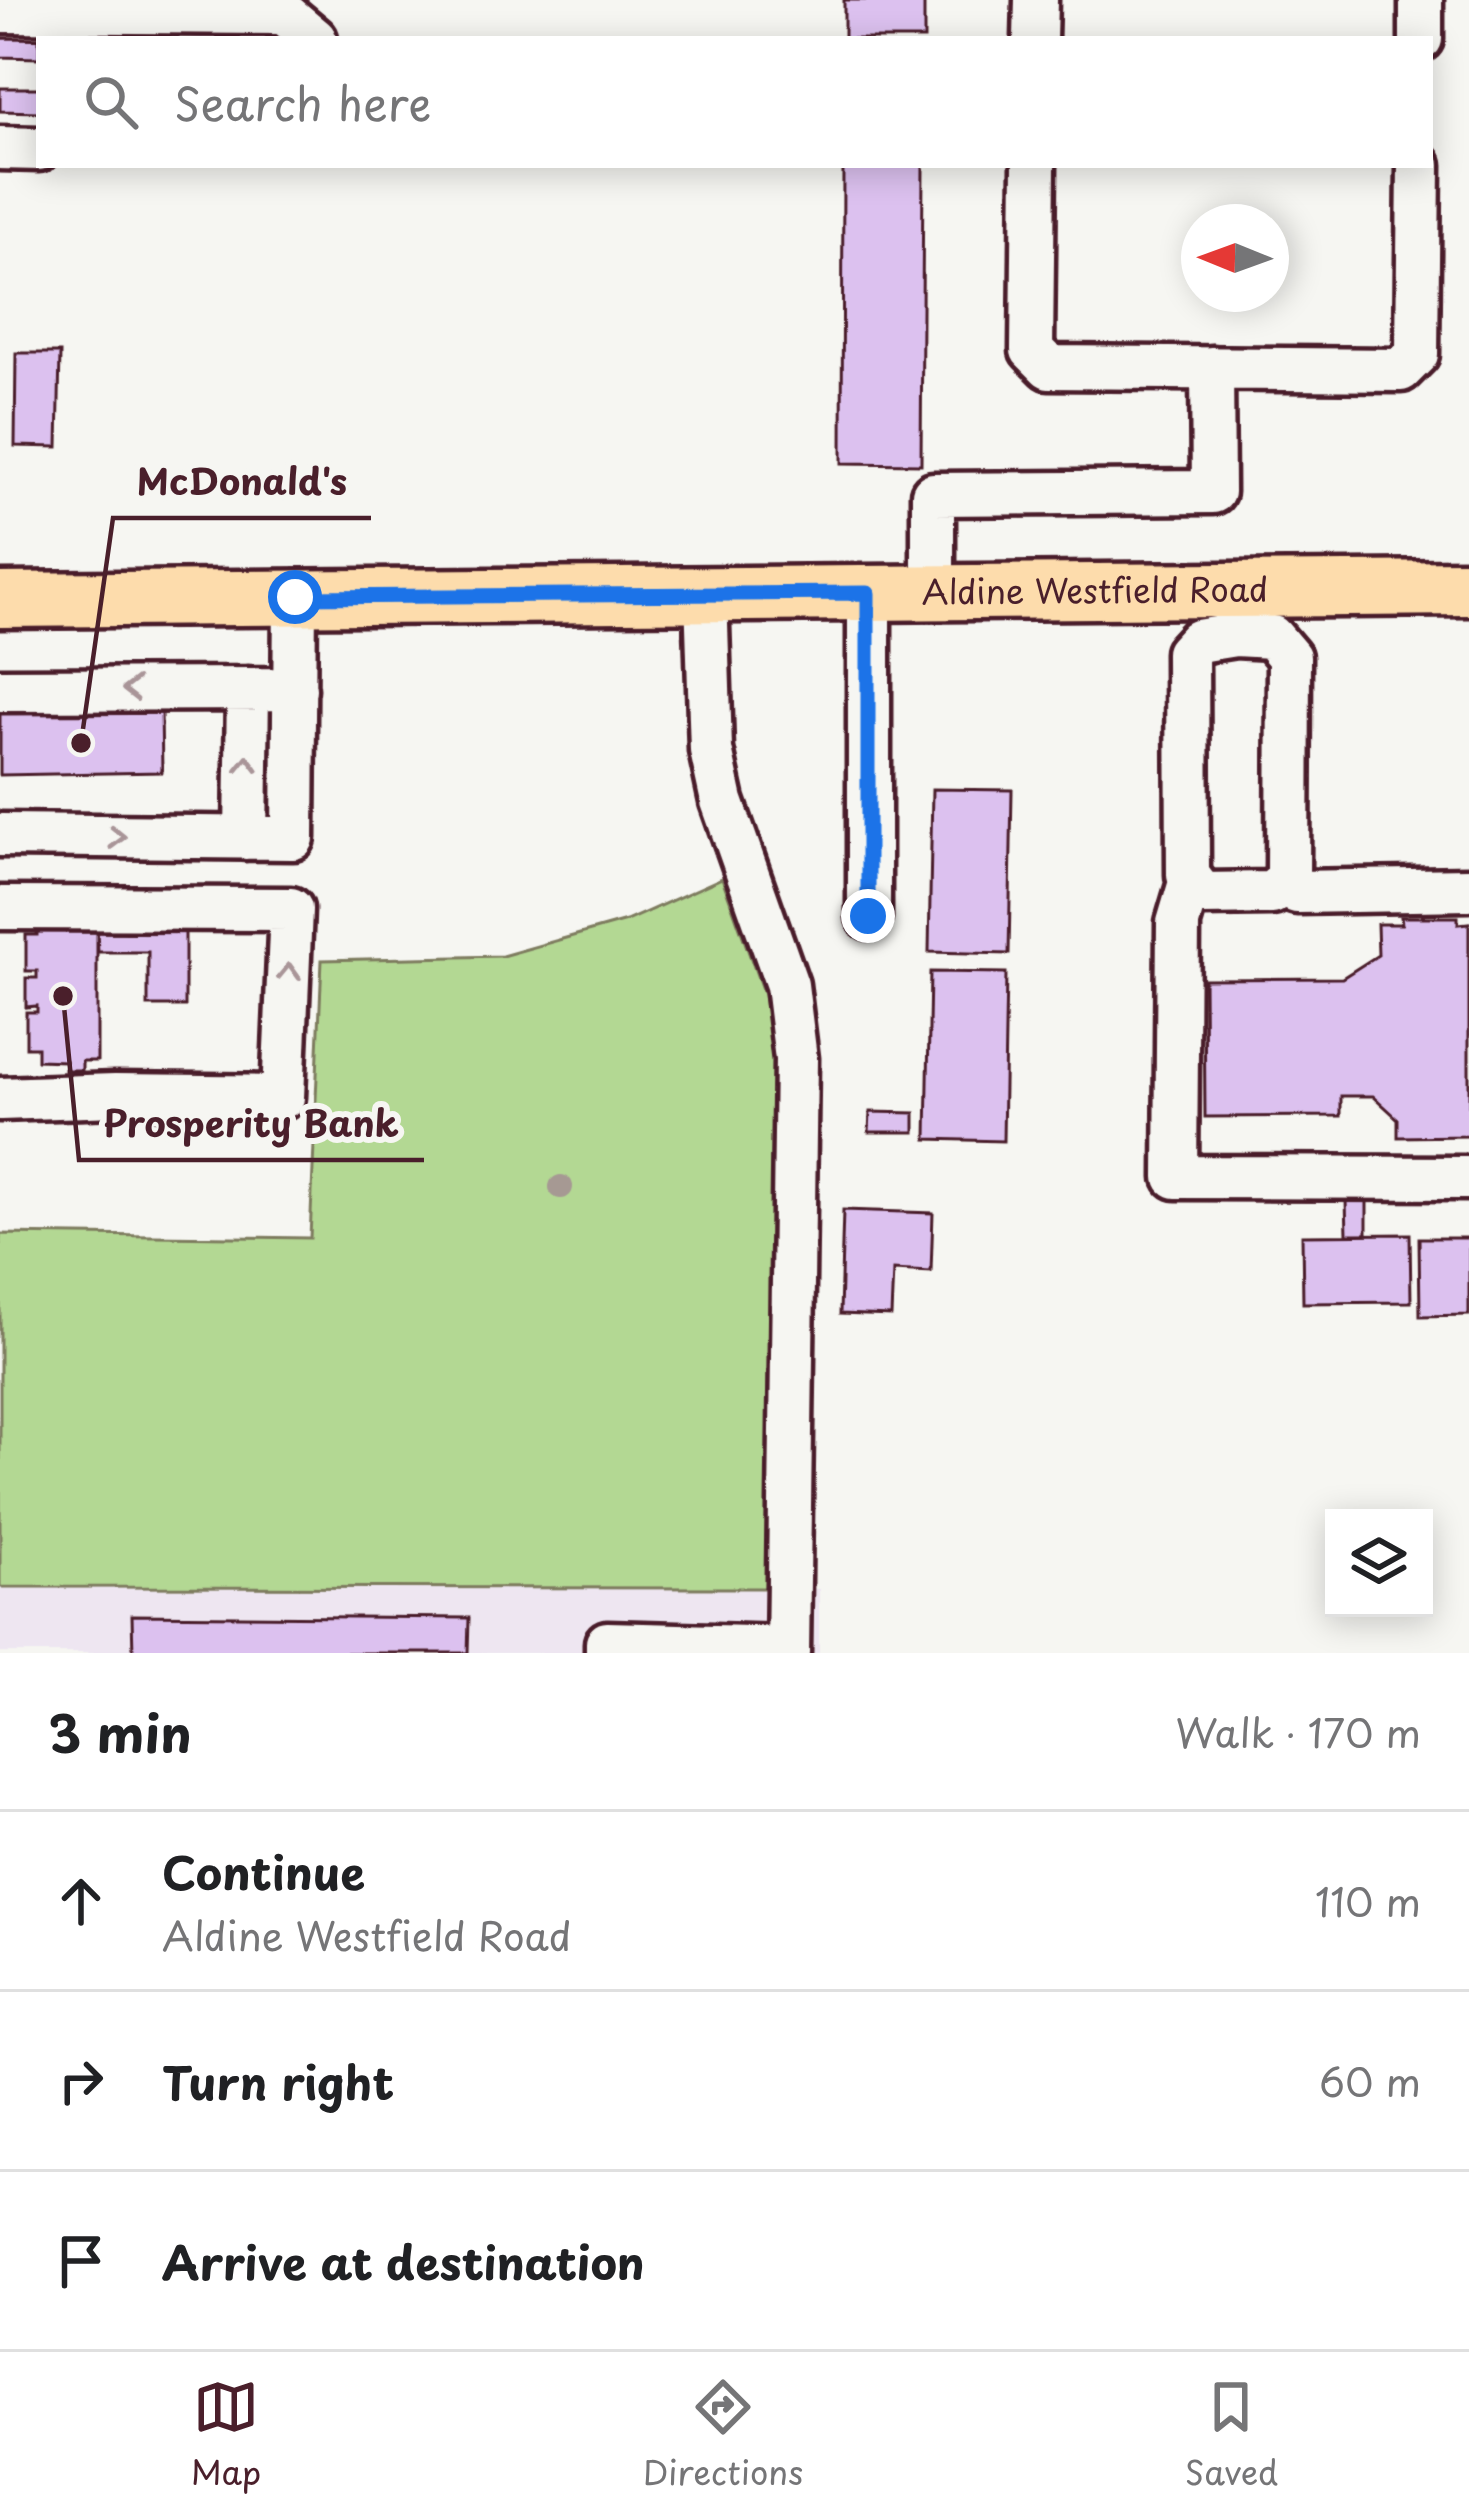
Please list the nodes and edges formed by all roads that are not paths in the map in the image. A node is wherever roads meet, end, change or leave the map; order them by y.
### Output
1 (1036, 0) edge
2 (1421, 0) edge
3 (0, 10) edge
4 (311, 36) edge
5 (1035, 36) edge
6 (1421, 36) edge
7 (0, 148) edge
8 (36, 148) edge
9 (1034, 168) edge
10 (1419, 168) edge
11 (1212, 368) junction
12 (1469, 588) edge
13 (868, 593) junction
14 (934, 593) junction
15 (706, 594) junction
16 (295, 597) junction
17 (0, 600) edge
18 (1234, 613) junction
19 (248, 689) junction
20 (295, 689) junction
21 (0, 690) edge
22 (0, 835) edge
23 (246, 838) junction
24 (293, 838) junction
25 (1191, 879) junction
26 (1280, 886) junction
27 (1469, 889) edge
28 (0, 908) edge
29 (291, 910) junction
30 (868, 916) dead end
31 (0, 1099) edge
32 (1469, 1178) edge
33 (788, 1650) edge
34 (607, 1653) edge

1 - 5 lane
2 - 6 lane
3 - 4 lane
7 - 8 lane
9 - 11 lane
10 - 11 lane
11 - 14 lane
12 - 18 main road, Aldine Westfield Road
13 - 14 main road, Aldine Westfield Road
13 - 15 main road, Aldine Westfield Road
13 - 30 lane
14 - 18 main road, Aldine Westfield Road
15 - 16 main road, Aldine Westfield Road
15 - 33 lane
16 - 17 main road, Aldine Westfield Road
16 - 20 lane
18 - 25 lane
18 - 26 lane
19 - 20 lane
19 -> 21 lane
23 -> 19 lane
20 - 24 lane
22 -> 23 lane
23 - 24 lane
24 - 29 lane
25 - 26 lane
25 - 32 lane
26 - 27 lane
28 - 29 lane
31 -> 29 lane
33 - 34 lane

